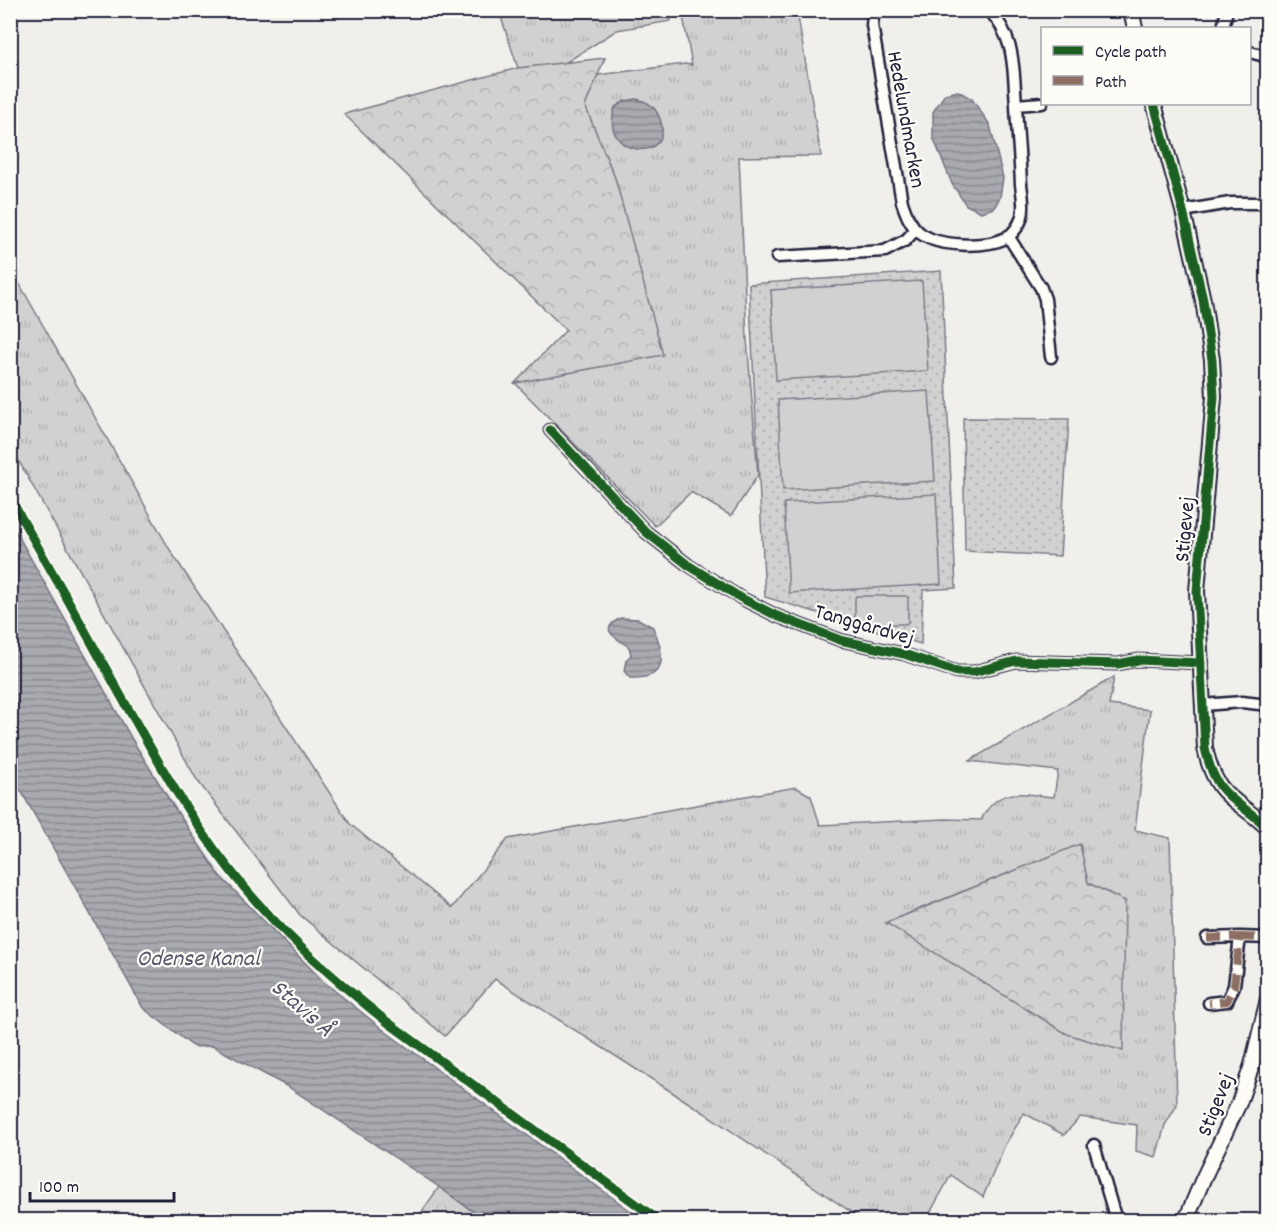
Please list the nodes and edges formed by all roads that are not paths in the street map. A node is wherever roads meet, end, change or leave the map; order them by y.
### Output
1 (874, 10) edge
2 (988, 10) edge
3 (1131, 10) edge
4 (1227, 10) edge
5 (1135, 27) edge
6 (1223, 27) edge
7 (1251, 52) edge
8 (1268, 57) edge
9 (1041, 103) edge
10 (1016, 105) junction
11 (1154, 105) edge
12 (1268, 203) edge
13 (1183, 211) junction
14 (919, 232) junction
15 (1008, 236) junction
16 (777, 257) dead end
17 (1051, 357) dead end
18 (550, 430) dead end
19 (1201, 663) junction
20 (1203, 705) junction
21 (1268, 705) edge
22 (1268, 828) edge
23 (1240, 937) junction
24 (1207, 938) dead end
25 (1268, 938) edge
26 (1209, 1003) dead end
27 (1267, 1004) edge
28 (1094, 1145) dead end
29 (1116, 1221) edge
30 (1186, 1221) edge

1 - 14 street, Hedelundmarken
2 - 10 street
3 - 5 street
4 - 6 street
7 - 8 street
9 - 10 street
10 - 15 street
11 - 13 street, Stigevej
12 - 13 street
13 - 19 street, Stigevej
14 - 15 street
14 - 16 street
15 - 17 street
18 - 19 street, Tanggårdvej
19 - 20 street, Stigevej
20 - 21 street
20 - 22 street, Stigevej
23 - 24 street
23 - 25 street
23 - 26 street
27 - 30 street, Stigevej
28 - 29 street

